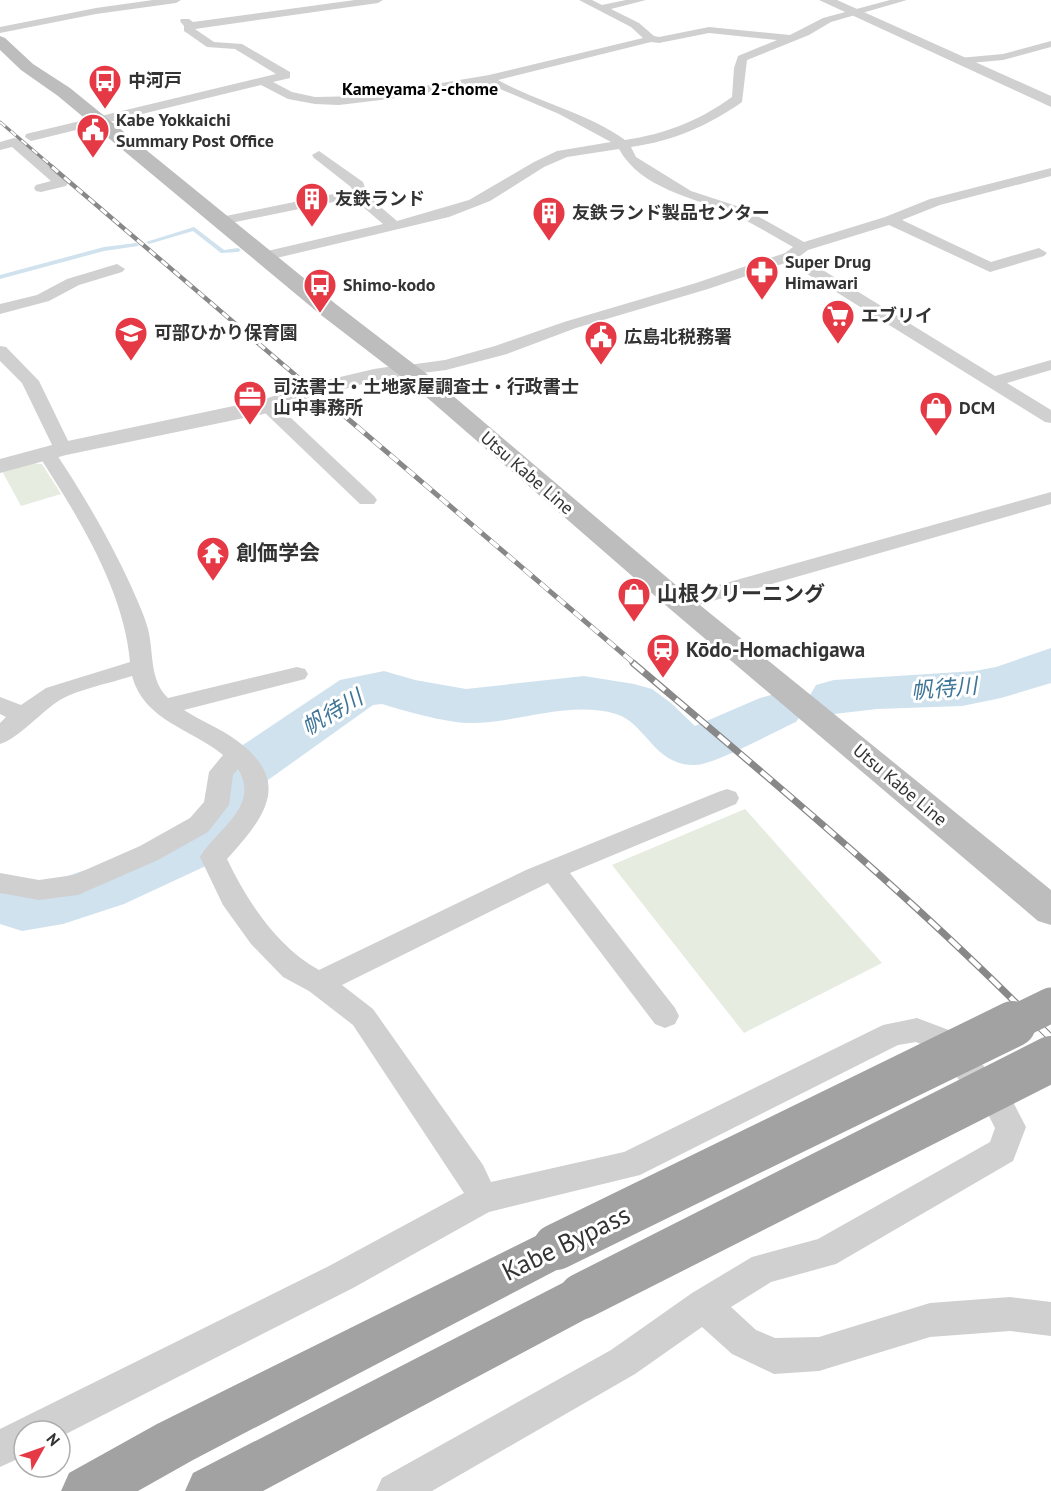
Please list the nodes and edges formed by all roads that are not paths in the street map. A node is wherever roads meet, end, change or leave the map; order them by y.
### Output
1 (176, 0) edge
2 (378, 0) edge
3 (584, 0) edge
4 (641, 0) edge
5 (826, 0) edge
6 (902, 0) edge
7 (155, 3) junction
8 (602, 8) junction
9 (856, 14) junction
10 (190, 26) junction
11 (791, 38) junction
12 (651, 39) junction
13 (1, 40) edge
14 (1051, 44) edge
15 (959, 62) junction
16 (489, 79) junction
17 (263, 81) junction
18 (341, 102) junction
19 (1051, 102) edge
20 (300, 109) dead end
21 (99, 120) junction
22 (31, 138) dead end
23 (623, 145) junction
24 (0, 146) edge
25 (319, 155) dead end
26 (1051, 172) edge
27 (41, 188) dead end
28 (361, 198) junction
29 (221, 220) junction
30 (890, 220) junction
31 (394, 226) junction
32 (796, 252) junction
33 (1039, 253) dead end
34 (264, 256) junction
35 (117, 269) dead end
36 (0, 309) edge
37 (0, 351) edge
38 (1051, 365) edge
39 (407, 370) junction
40 (993, 382) junction
41 (268, 406) junction
42 (1051, 418) edge
43 (55, 451) junction
44 (0, 466) edge
45 (1051, 498) edge
46 (367, 500) dead end
47 (680, 603) junction
48 (140, 666) junction
49 (297, 674) dead end
50 (0, 705) edge
51 (165, 707) junction
52 (23, 715) junction
53 (0, 736) edge
54 (237, 755) junction
55 (727, 798) dead end
56 (553, 870) junction
57 (0, 883) edge
58 (1051, 910) edge
59 (319, 983) junction
60 (1051, 1005) edge
61 (665, 1016) dead end
62 (1051, 1059) edge
63 (483, 1199) junction
64 (704, 1305) junction
65 (1051, 1319) edge
66 (58, 1419) edge
67 (87, 1491) edge
68 (212, 1491) edge
69 (394, 1491) edge

1 - 7 street
2 - 10 street
3 - 8 street
4 - 8 street
5 - 9 street
6 - 9 street
7 - 10 street
7 - 13 street
8 - 12 street
9 - 11 street
9 - 15 street
10 - 17 street
11 - 12 street
11 - 23 street
12 - 16 street
13 - 21 main road, Utsu Kabe Line
14 - 15 street
15 - 19 street
16 - 18 street
16 - 23 street
17 - 18 street
17 - 21 street
18 - 20 street
21 - 22 street
21 - 29 main road, Utsu Kabe Line
23 - 31 street
23 - 32 street
24 - 27 street
25 - 28 street
26 - 30 street
28 - 29 street
28 - 31 street
29 - 34 main road, Utsu Kabe Line
30 - 32 street
30 - 33 street
31 - 34 street
32 - 39 street
32 - 40 street
34 - 39 main road, Utsu Kabe Line
35 - 36 street
37 - 43 street
38 - 40 street
39 - 41 street
39 - 47 main road, Utsu Kabe Line
40 - 42 street
41 - 43 street
41 - 46 street
43 - 44 street
43 - 48 street
45 - 47 street
47 - 58 main road, Utsu Kabe Line
48 - 51 street
48 - 52 street
49 - 51 street
50 - 52 street
51 - 54 street
52 - 53 street
54 - 57 street
54 - 59 street
55 - 56 street
56 - 59 street
56 - 61 street
59 - 63 street
60 - 67 highway, Kabe Bypass, bridge
62 - 68 highway, bridge
63 - 64 street
63 - 66 street
64 - 65 street
64 - 69 street

